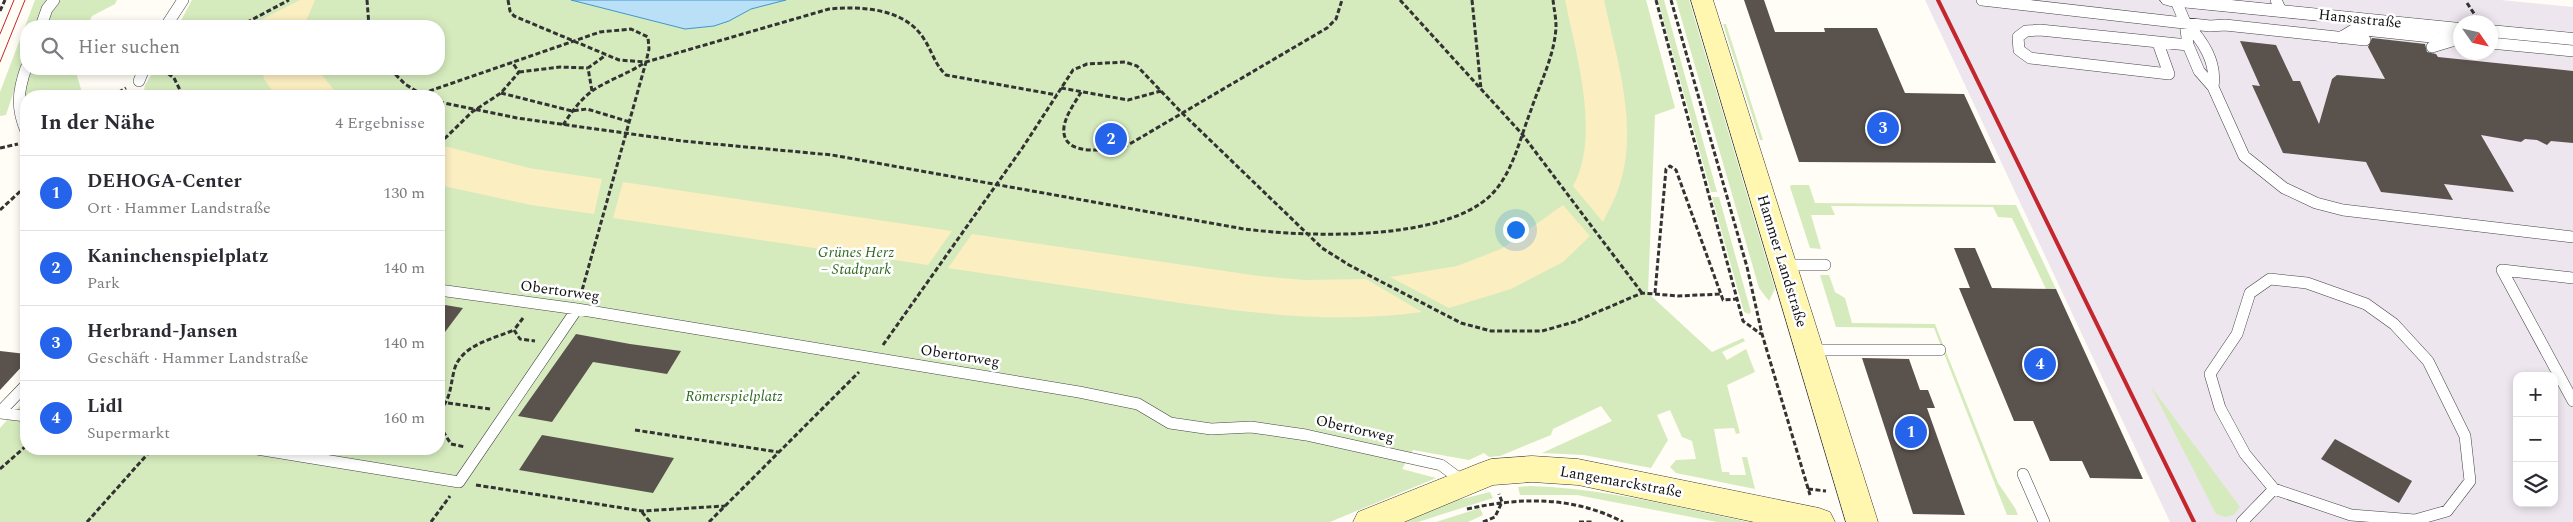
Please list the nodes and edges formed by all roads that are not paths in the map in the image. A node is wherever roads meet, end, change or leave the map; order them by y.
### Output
1 (54, 0) edge
2 (183, 0) edge
3 (1702, 0) edge
4 (1982, 0) edge
5 (2170, 0) edge
6 (2176, 1) edge
7 (2278, 5) edge
8 (42, 20) edge
9 (170, 20) edge
10 (2185, 22) junction
11 (2355, 24) junction
12 (2453, 30) edge
13 (2498, 34) edge
14 (2341, 38) junction
15 (2453, 38) edge
16 (2365, 40) dead end
17 (2573, 40) edge
18 (2158, 42) junction
19 (2498, 43) edge
20 (2188, 45) junction
21 (2432, 47) dead end
22 (2573, 51) edge
23 (24, 75) edge
24 (142, 75) edge
25 (140, 80) dead end
26 (2213, 87) junction
27 (20, 114) edge
28 (2573, 238) edge
29 (1825, 264) dead end
30 (1784, 265) junction
31 (2573, 278) edge
32 (445, 291) edge
33 (577, 309) junction
34 (1809, 350) junction
35 (1940, 350) dead end
36 (20, 391) edge
37 (2573, 401) edge
38 (0, 413) edge
39 (20, 415) edge
40 (294, 455) edge
41 (2023, 474) dead end
42 (1472, 488) junction
43 (2274, 490) junction
44 (1369, 522) edge
45 (1818, 522) edge
46 (1862, 522) edge
47 (2044, 522) edge
48 (2242, 522) edge

1 - 8 lane
2 - 9 lane
3 - 30 main road, Hammer Landstraße
4 - 10 lane
5 - 6 street, Hansastraße
6 - 7 street, Hansastraße
6 - 10 lane
7 - 11 street, Hansastraße
10 - 14 lane
10 - 20 lane
10 - 26 lane
11 - 12 street, Hansastraße
11 - 14 lane
13 - 17 street, Hansastraße
14 - 16 lane
15 - 21 lane
18 - 18 lane
18 - 20 lane
19 - 22 lane
20 - 26 lane
23 - 27 lane
24 - 25 lane
26 - 28 lane
29 - 30 lane
30 - 34 main road, Hammer Landstraße
31 - 37 lane
32 - 33 lane, Obertorweg
33 - 40 lane
33 - 42 lane, Obertorweg
34 - 35 lane
34 - 46 main road, Hammer Landstraße
36 - 38 lane
38 - 39 lane
41 - 47 lane
42 - 44 main road, Langemarckstraße
42 - 45 main road, Langemarckstraße
43 - 43 lane
43 - 48 lane

